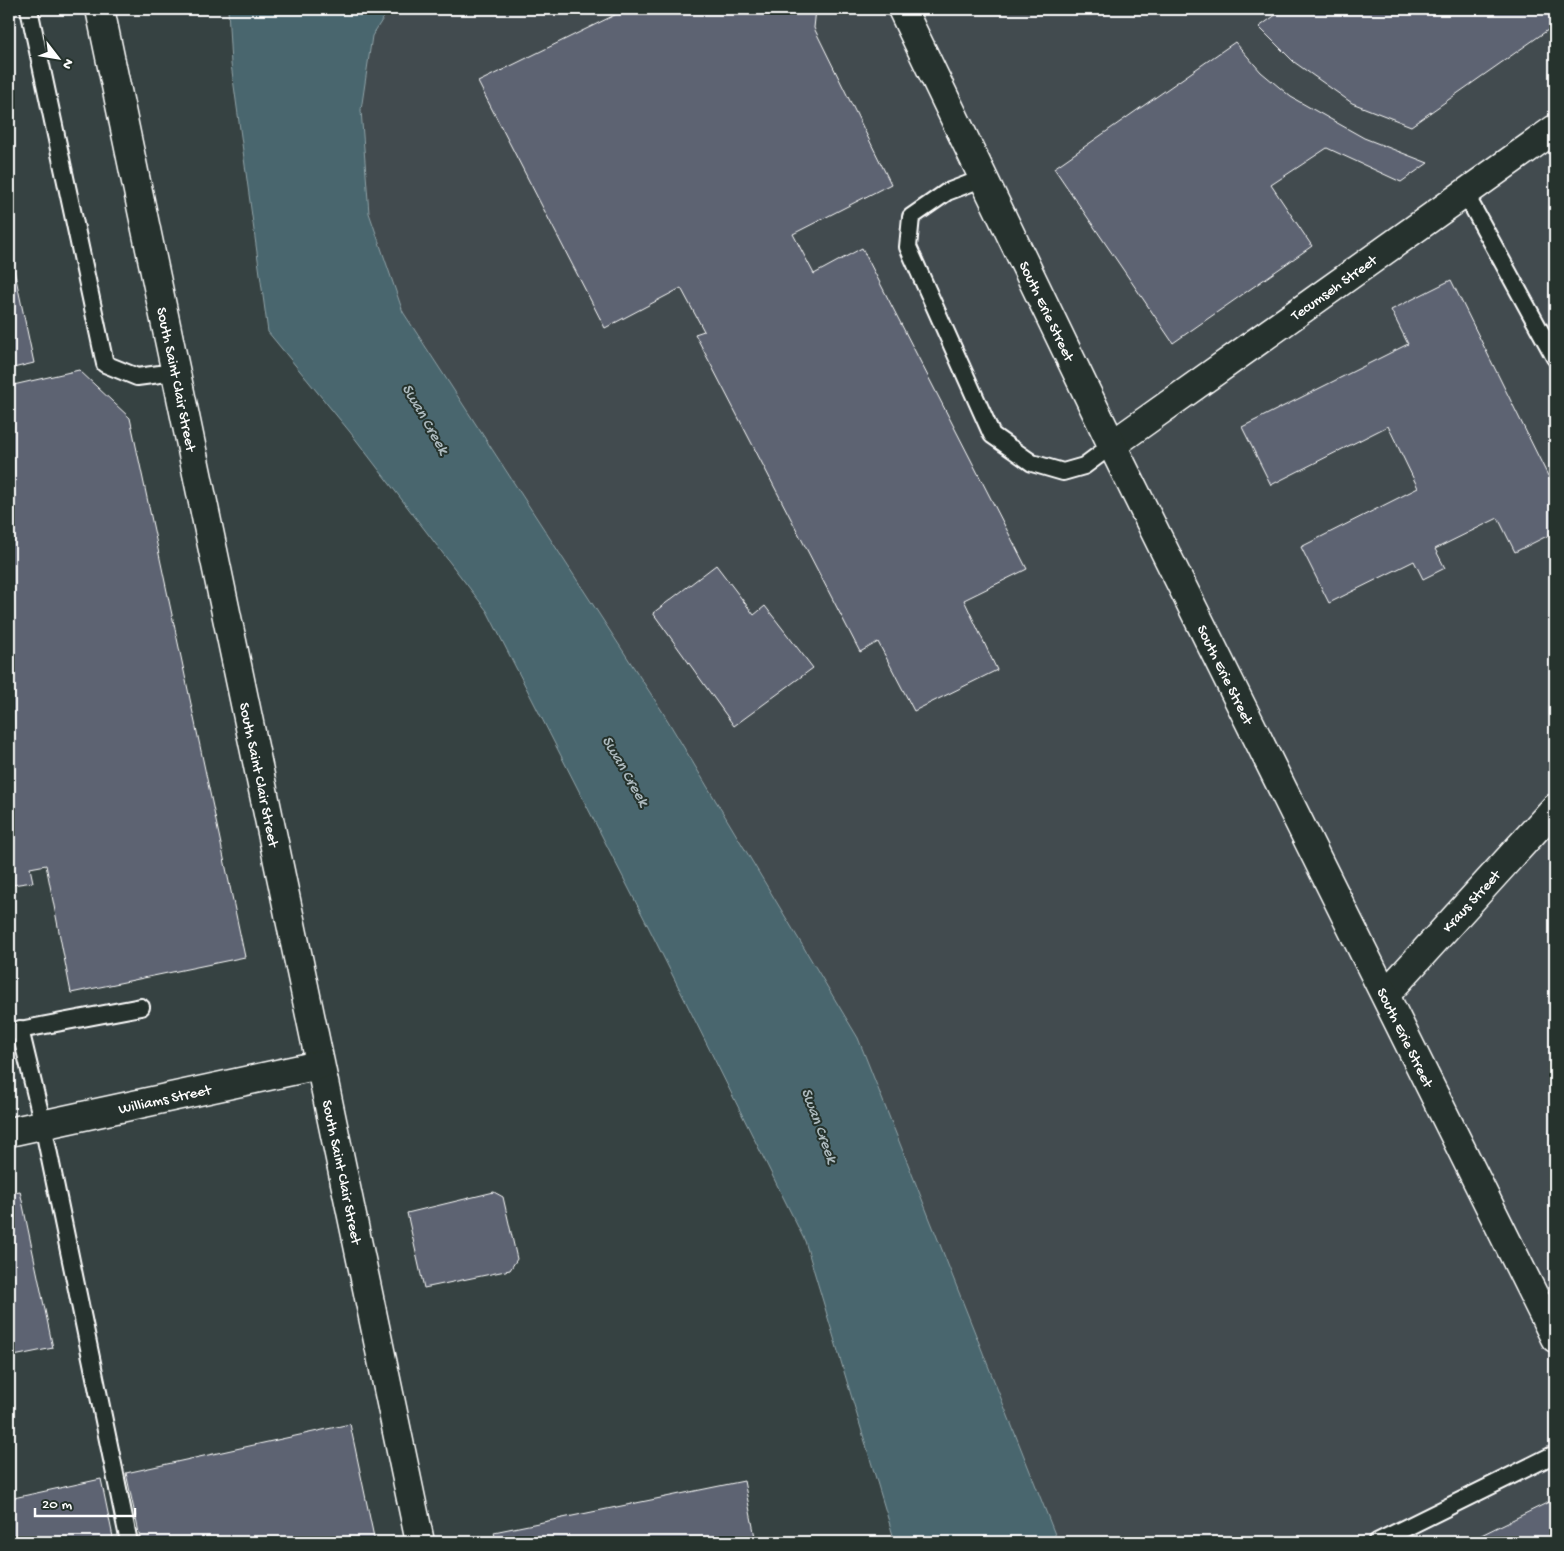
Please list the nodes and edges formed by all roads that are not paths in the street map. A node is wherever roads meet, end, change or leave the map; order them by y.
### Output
1 (29, 9) edge
2 (100, 9) edge
3 (902, 9) edge
4 (1555, 129) edge
5 (984, 178) junction
6 (1465, 193) junction
7 (1555, 358) edge
8 (176, 372) junction
9 (1112, 445) junction
10 (1555, 808) edge
11 (1386, 994) junction
12 (141, 1007) dead end
13 (14, 1030) edge
14 (319, 1065) junction
15 (43, 1125) junction
16 (9, 1132) edge
17 (1555, 1338) edge
18 (1555, 1454) edge
19 (129, 1542) edge
20 (420, 1542) edge
21 (1377, 1542) edge

1 - 8 lane
2 - 8 street, South Saint Clair Street
3 - 5 street, South Erie Street
4 - 6 street, Tecumseh Street
5 - 9 street, South Erie Street
5 - 9 lane
6 - 7 lane
6 - 9 street, Tecumseh Street
8 - 14 street, South Saint Clair Street
9 - 11 street, South Erie Street
10 - 11 street, Kraus Street
11 - 17 street, South Erie Street
12 - 13 lane
13 - 15 lane
14 - 15 street, Williams Street
14 - 20 street, South Saint Clair Street
15 - 16 street, Williams Street
15 - 19 lane
18 - 21 lane

